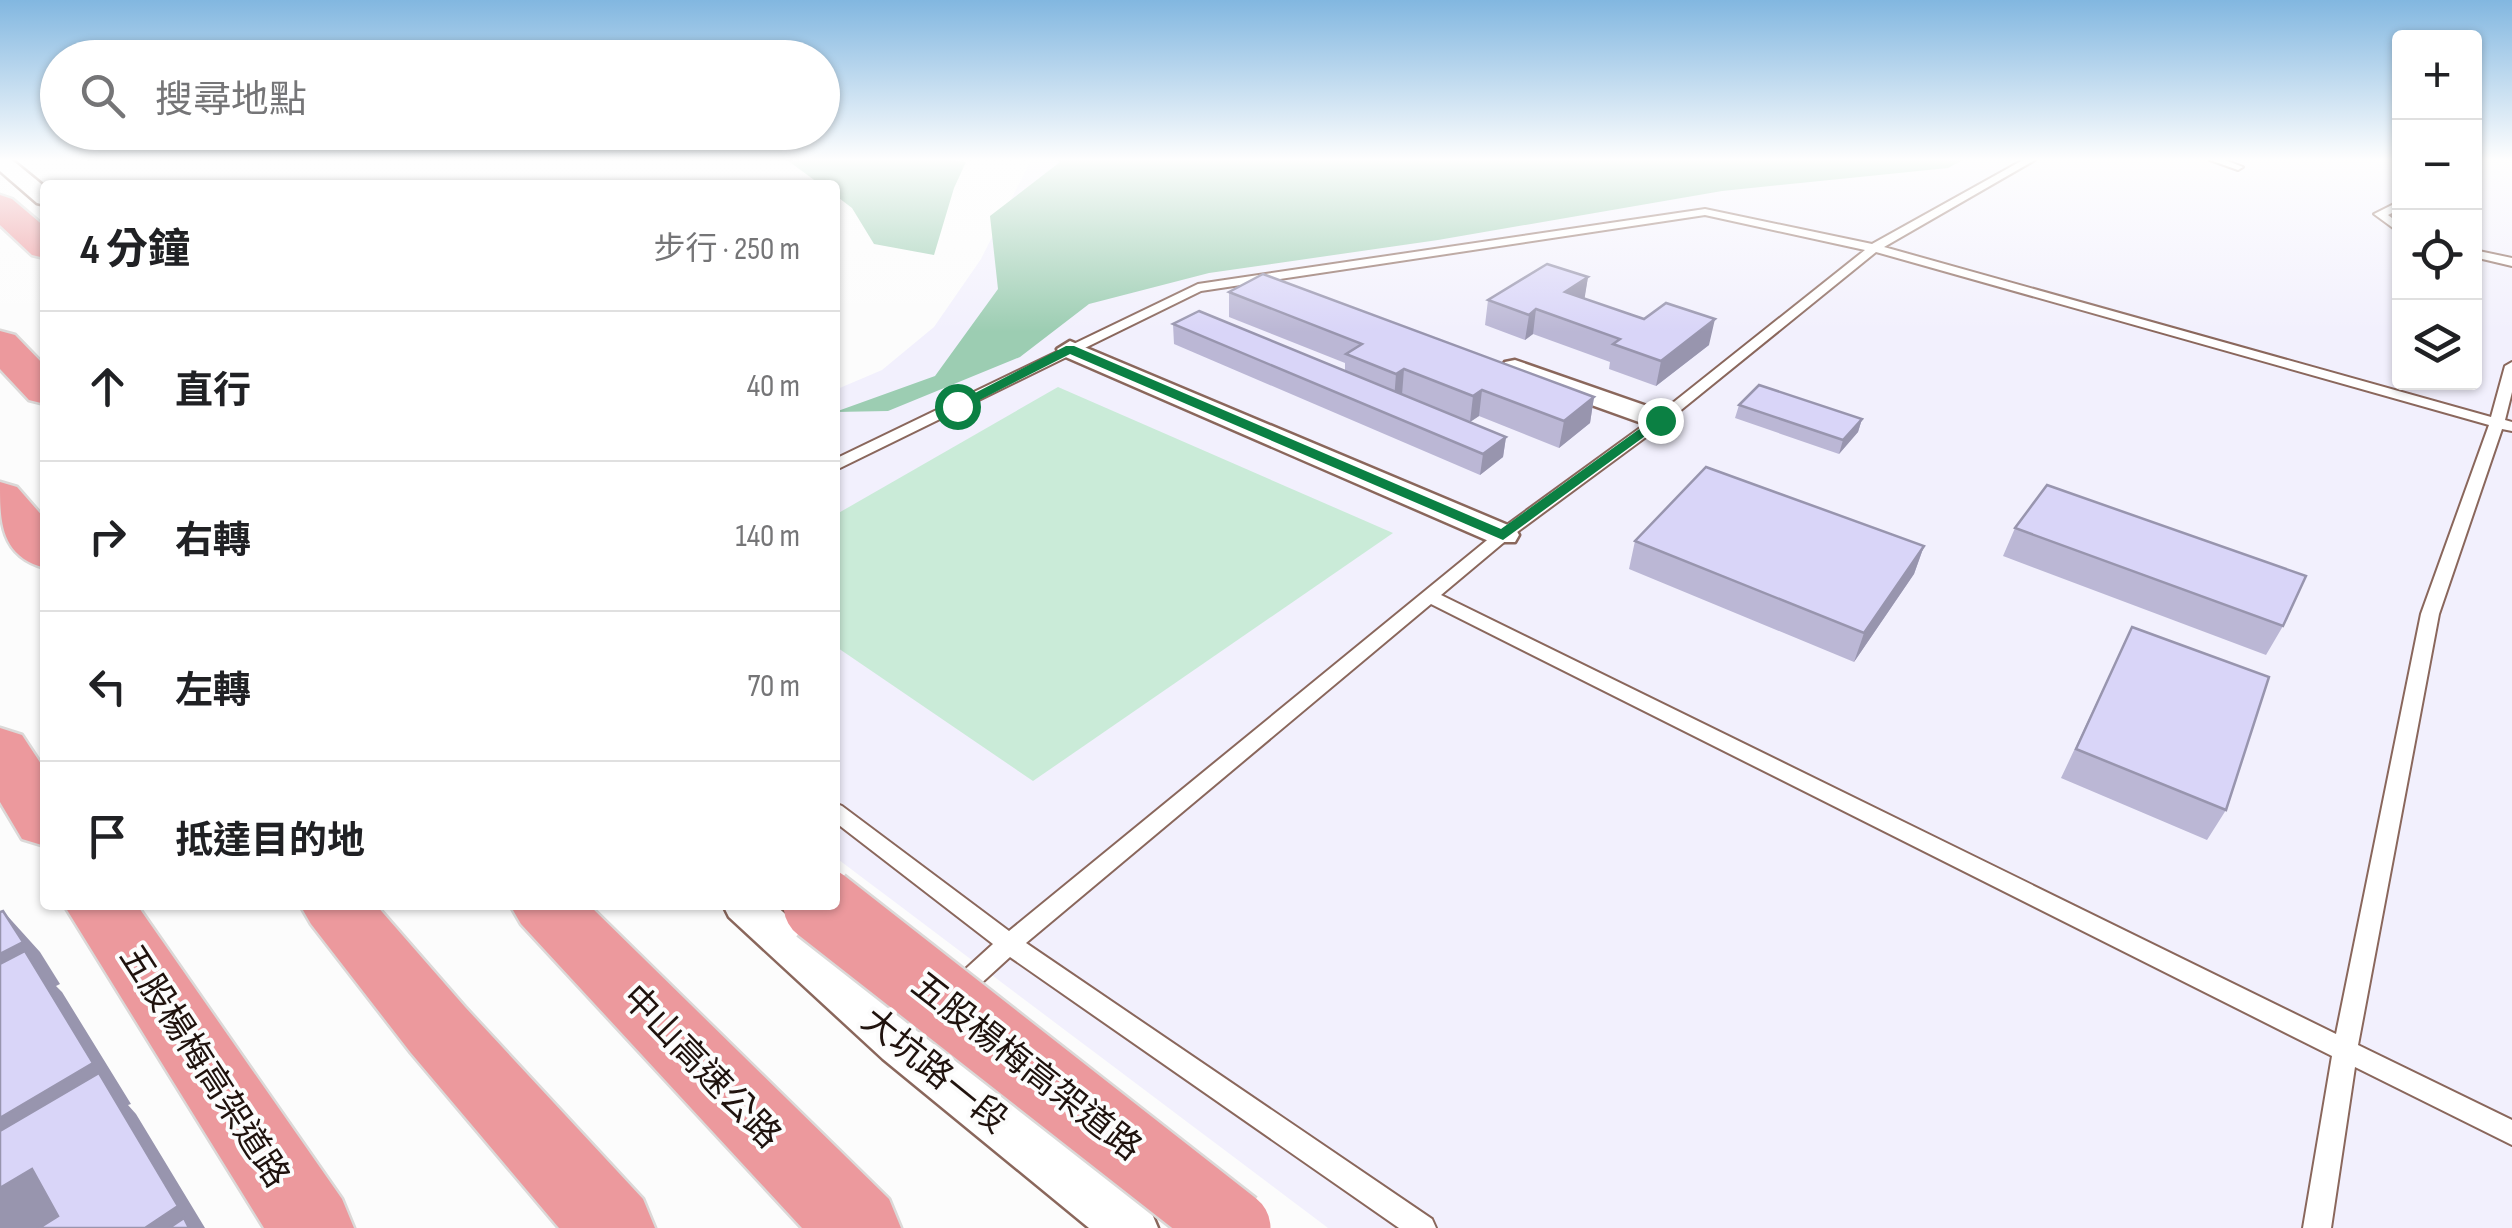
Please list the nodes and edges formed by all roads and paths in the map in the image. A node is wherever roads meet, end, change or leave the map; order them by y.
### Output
1 (12, 217) edge
2 (1669, 217) edge
3 (1730, 217) edge
4 (1928, 217) edge
5 (40, 242) edge
6 (1874, 248) junction
7 (2482, 255) edge
8 (2512, 262) edge
9 (1260, 278) junction
10 (1315, 298) edge
11 (0, 344) edge
12 (1070, 349) junction
13 (1497, 362) edge
14 (2512, 366) edge
15 (40, 386) edge
16 (1660, 420) junction
17 (2504, 425) edge
18 (840, 463) edge
19 (0, 497) edge
20 (1503, 536) junction
21 (40, 546) edge
22 (1431, 597) junction
23 (0, 750) edge
24 (40, 814) edge
25 (840, 815) edge
26 (102, 910) edge
27 (339, 910) edge
28 (550, 910) edge
29 (751, 910) edge
30 (826, 910) edge
31 (1009, 944) junction
32 (914, 1031) junction
33 (2344, 1051) junction
34 (2512, 1133) edge
35 (312, 1228) edge
36 (613, 1228) edge
37 (859, 1228) edge
38 (1131, 1228) edge
39 (1233, 1228) edge
40 (1422, 1228) edge
41 (2317, 1228) edge

1 - 5 highway
2 - 9 lane
3 - 6 lane
4 - 6 lane
6 - 16 lane
6 - 17 lane
7 - 8 lane
9 - 10 street
9 - 12 lane
11 - 15 highway
12 - 18 lane
12 - 20 street
13 - 16 street
14 - 17 lane
16 - 20 lane
17 - 33 lane
19 - 21 highway
20 - 22 lane
22 - 31 lane
22 - 33 lane
23 - 24 highway
25 - 31 lane
26 - 35 highway, 五股楊梅高架道路
27 - 36 highway
28 - 37 highway, 中山高速公路
29 - 32 street, 大坑路一段
30 - 39 highway, 五股楊梅高架道路, bridge
31 - 32 lane
31 - 40 lane
32 - 38 street, 大坑路一段
33 - 34 lane
33 - 41 lane

